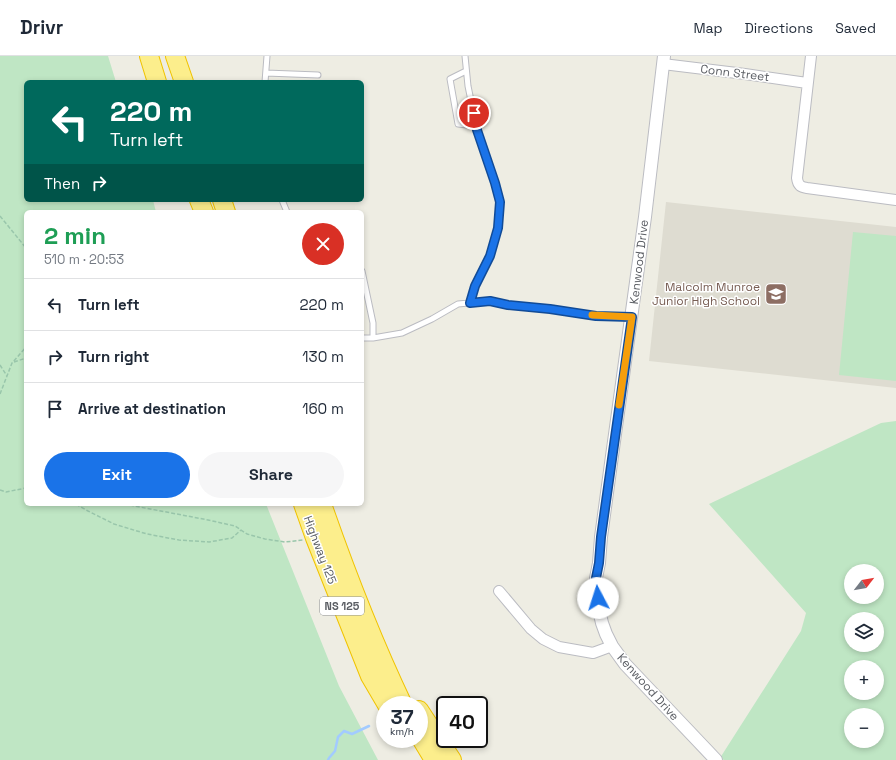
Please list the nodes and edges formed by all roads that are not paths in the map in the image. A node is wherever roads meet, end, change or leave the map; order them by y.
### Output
1 (149, 56) edge
2 (175, 56) edge
3 (267, 56) edge
4 (465, 56) edge
5 (811, 56) edge
6 (663, 60) edge
7 (466, 71) junction
8 (266, 73) junction
9 (318, 75) dead end
10 (156, 80) edge
11 (183, 80) edge
12 (265, 80) edge
13 (807, 83) junction
14 (476, 126) junction
15 (896, 200) edge
16 (364, 283) edge
17 (470, 303) junction
18 (632, 317) junction
19 (364, 338) edge
20 (373, 338) junction
21 (304, 506) edge
22 (323, 506) edge
23 (347, 574) junction
24 (499, 591) dead end
25 (612, 646) junction
26 (382, 696) edge
27 (399, 696) edge
28 (411, 696) edge
29 (428, 724) edge
30 (413, 748) edge
31 (427, 748) edge
32 (420, 760) edge
33 (434, 760) edge
34 (452, 760) edge
35 (716, 760) edge

1 - 10 highway
2 - 11 highway
3 - 8 lane
4 - 7 lane
5 - 13 street
6 - 13 street, Conn Street
6 - 18 street, Kenwood Drive
7 - 14 lane
7 - 14 lane
8 - 9 lane
8 - 12 lane
13 - 15 street
14 - 17 lane
16 - 20 lane
17 - 18 lane
17 - 20 lane
18 - 25 street, Kenwood Drive
19 - 20 lane
21 - 26 highway, Highway 125 / NS 125
22 - 23 highway, Highway 125 / NS 125
23 - 27 highway, Highway 125 / NS 125
23 - 28 highway
24 - 25 street
25 - 35 street, Kenwood Drive
29 - 34 highway
30 - 32 highway
31 - 33 highway

